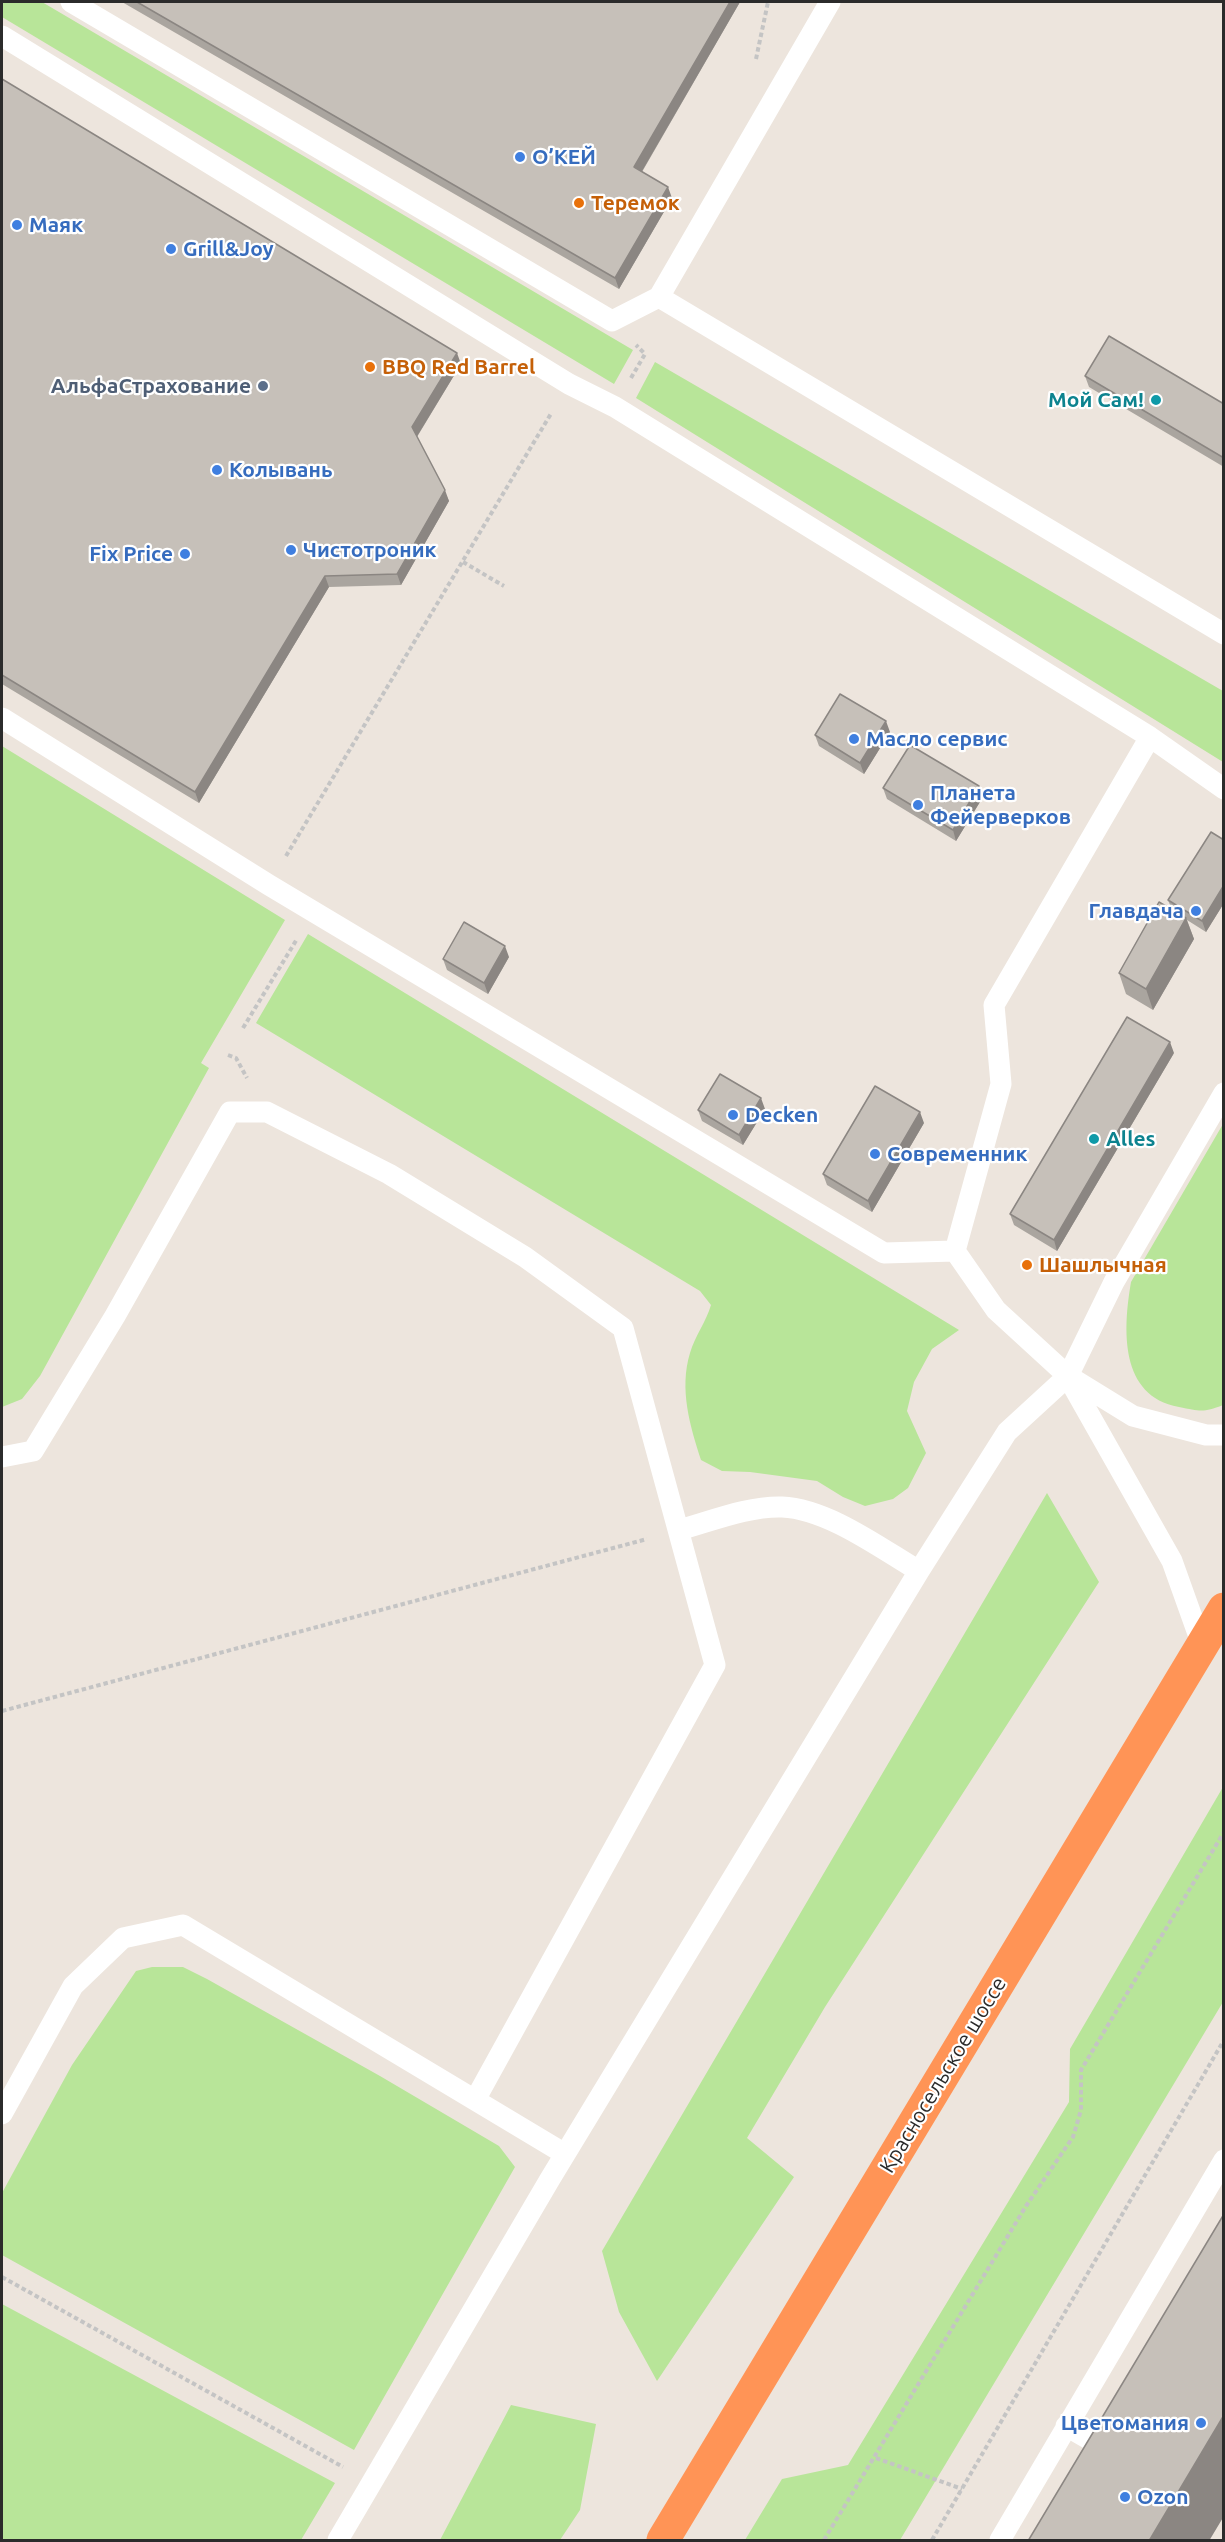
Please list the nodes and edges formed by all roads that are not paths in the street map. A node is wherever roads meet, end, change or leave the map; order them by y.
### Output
1 (71, 2) edge
2 (830, 2) edge
3 (2, 36) edge
4 (659, 297) junction
5 (1224, 634) edge
6 (2, 718) edge
7 (1150, 737) junction
8 (1224, 789) edge
9 (1224, 1093) edge
10 (955, 1251) junction
11 (1068, 1376) junction
12 (1224, 1436) edge
13 (2, 1457) edge
14 (680, 1530) junction
15 (919, 1571) junction
16 (1224, 1609) edge
17 (1202, 1645) junction
18 (475, 2100) junction
19 (2, 2114) edge
20 (565, 2154) junction
21 (1224, 2160) edge
22 (1066, 2426) junction
23 (1134, 2465) edge
24 (338, 2541) edge
25 (663, 2541) edge
26 (999, 2541) edge

1 - 4 lane
2 - 4 lane
3 - 7 lane
4 - 5 lane
6 - 10 lane
7 - 8 lane
7 - 10 lane
9 - 11 lane
10 - 11 lane
11 - 12 lane
11 - 15 lane
11 - 17 lane
13 - 14 lane
14 - 15 lane
14 - 18 lane
15 - 20 lane
16 - 17 highway, Красносельское шоссе
17 - 25 highway, Красносельское шоссе
18 - 19 lane
18 - 20 lane
20 - 24 lane
21 - 22 lane
22 - 23 lane
22 - 26 lane

